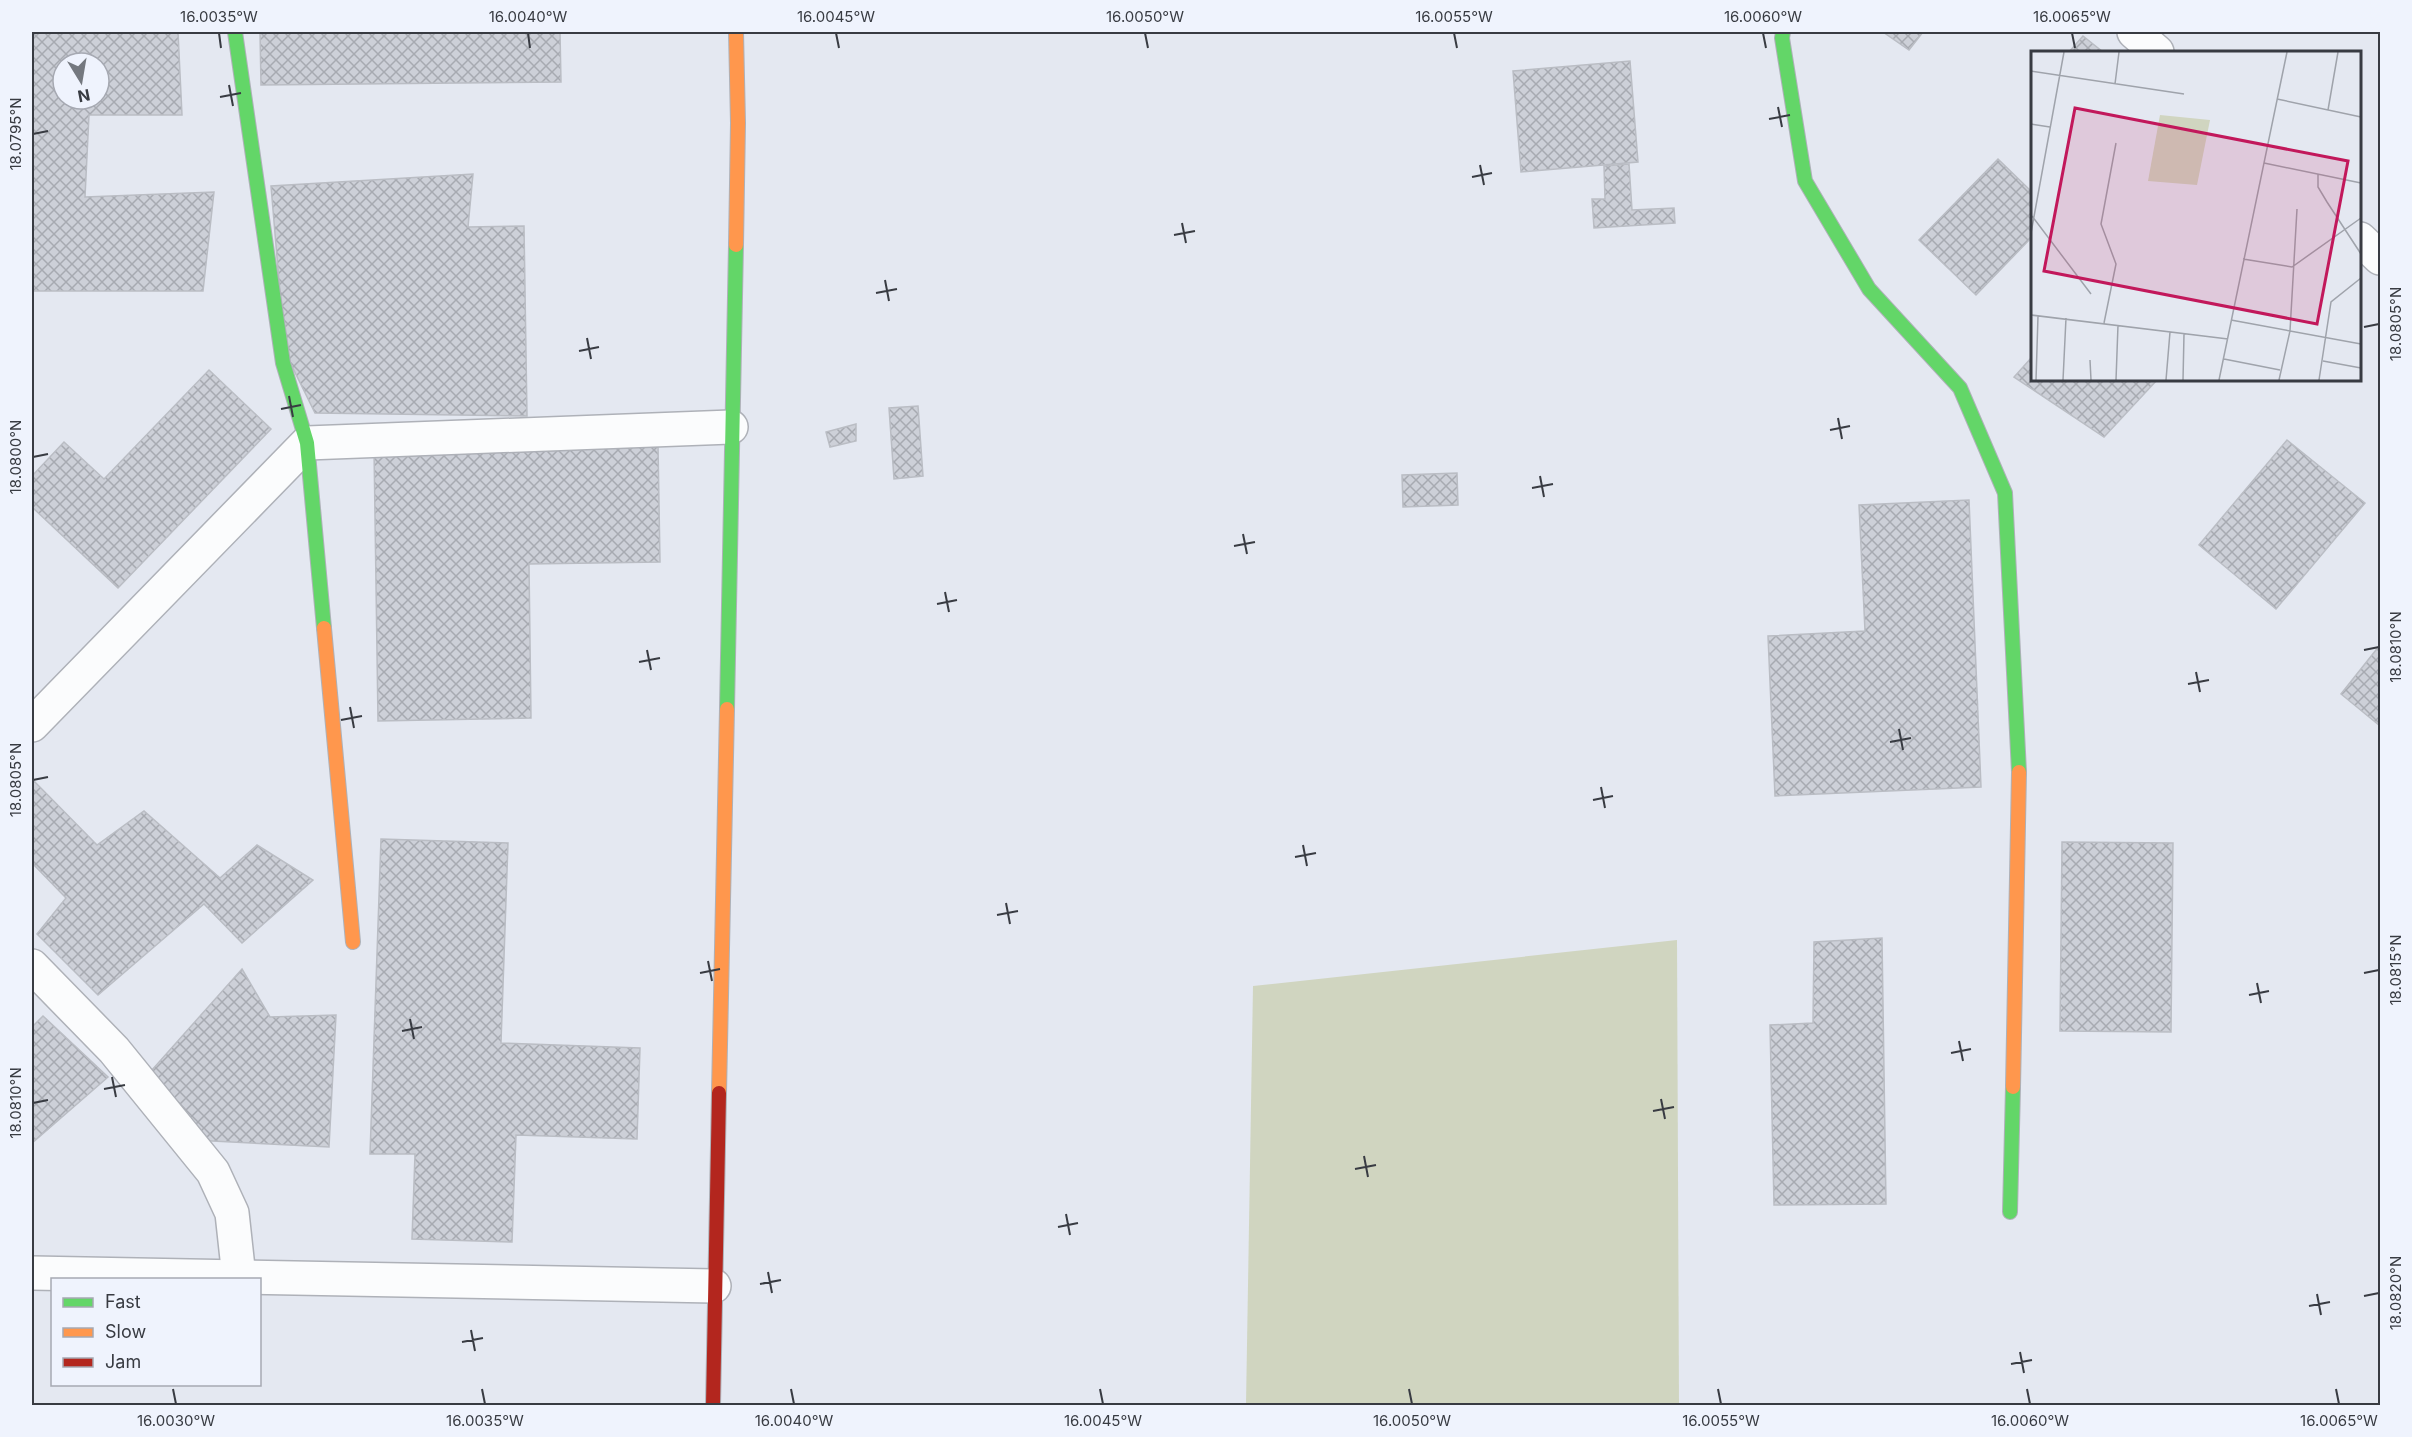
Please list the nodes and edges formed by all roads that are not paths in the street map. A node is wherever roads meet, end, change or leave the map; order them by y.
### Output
1 (235, 32) edge
2 (736, 32) edge
3 (1783, 32) edge
4 (2134, 32) edge
5 (2156, 51) edge
6 (2361, 240) edge
7 (2380, 258) edge
8 (731, 427) junction
9 (307, 444) junction
10 (32, 725) edge
11 (353, 942) dead end
12 (32, 966) edge
13 (2010, 1212) dead end
14 (32, 1274) edge
15 (239, 1277) junction
16 (714, 1286) junction
17 (713, 1406) edge

1 - 9 street
2 - 8 street
3 - 13 street
4 - 5 street
6 - 7 street
8 - 9 street
8 - 16 street
9 - 10 street
9 - 11 street
12 - 15 street
14 - 15 street
15 - 16 street
16 - 17 street

